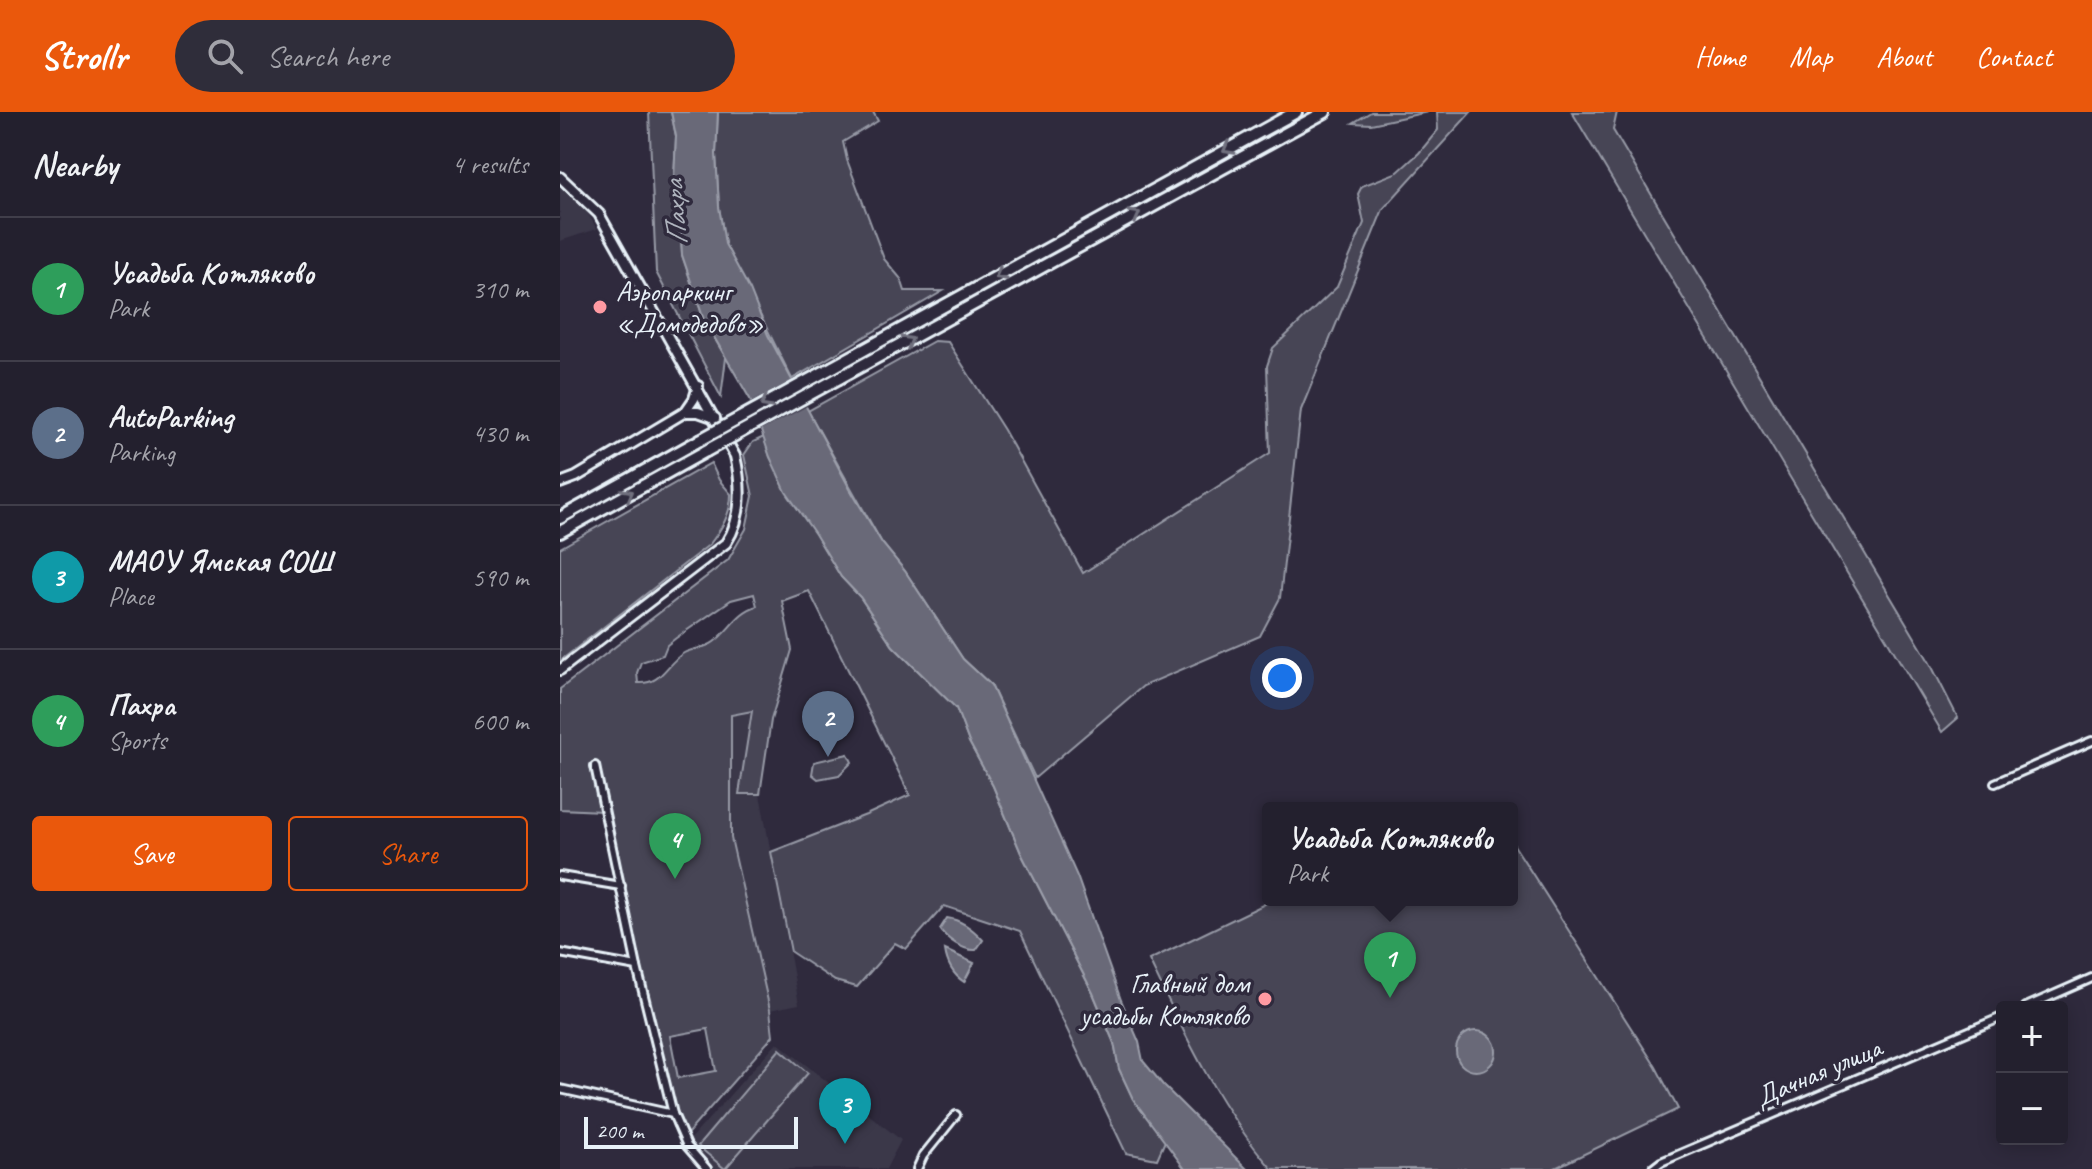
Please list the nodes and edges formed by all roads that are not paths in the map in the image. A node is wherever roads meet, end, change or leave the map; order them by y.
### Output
1 (1296, 112) edge
2 (1325, 112) edge
3 (560, 177) edge
4 (698, 386) junction
5 (685, 412) junction
6 (715, 418) junction
7 (560, 483) edge
8 (560, 518) edge
9 (560, 532) edge
10 (560, 670) edge
11 (2092, 741) edge
12 (595, 766) dead end
13 (1995, 783) dead end
14 (560, 876) edge
15 (621, 886) junction
16 (560, 953) edge
17 (637, 967) junction
18 (2092, 978) edge
19 (2040, 1001) edge
20 (1996, 1020) edge
21 (560, 1089) edge
22 (673, 1114) junction
23 (956, 1115) dead end
24 (707, 1169) edge
25 (917, 1169) edge
26 (1652, 1169) edge

1 -> 8 highway, bridge
9 -> 2 highway, bridge
3 - 4 street
4 - 5 street
4 - 6 street
5 - 6 street
5 - 7 street
6 - 10 street
11 - 13 street
12 - 15 street
14 - 15 street
15 - 17 street
16 - 17 street
17 - 22 street
18 - 19 street
20 - 26 street, Дачная улица
21 - 22 street
22 - 24 street
23 - 25 street

